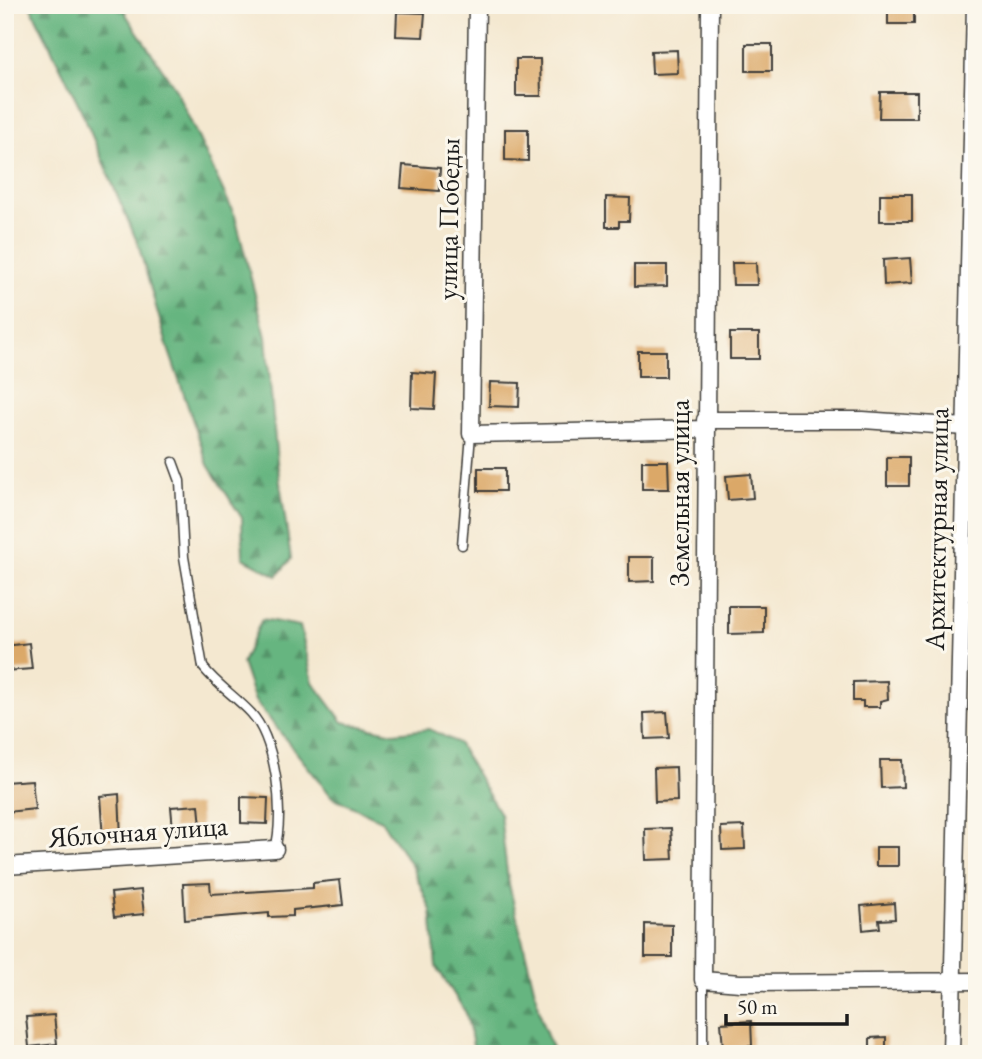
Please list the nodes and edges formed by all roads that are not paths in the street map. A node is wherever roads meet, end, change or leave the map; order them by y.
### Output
1 (477, 5) edge
2 (710, 5) edge
3 (975, 5) edge
4 (969, 420) edge
5 (705, 424) junction
6 (471, 434) junction
7 (173, 461) dead end
8 (462, 545) dead end
9 (275, 849) joint
10 (5, 866) edge
11 (703, 980) junction
12 (977, 981) edge
13 (953, 982) junction
14 (703, 1054) edge
15 (951, 1054) edge

1 - 6 street, улица Победы
2 - 5 street, Земельная улица
3 - 4 street, Архитектурная улица
4 - 5 street
4 - 13 street, Архитектурная улица
5 - 6 street
5 - 11 street, Земельная улица
6 - 8 lane
7 - 9 lane
9 - 10 street, Яблочная улица
11 - 13 street
11 - 14 lane
12 - 13 street
13 - 15 street, Архитектурная улица

